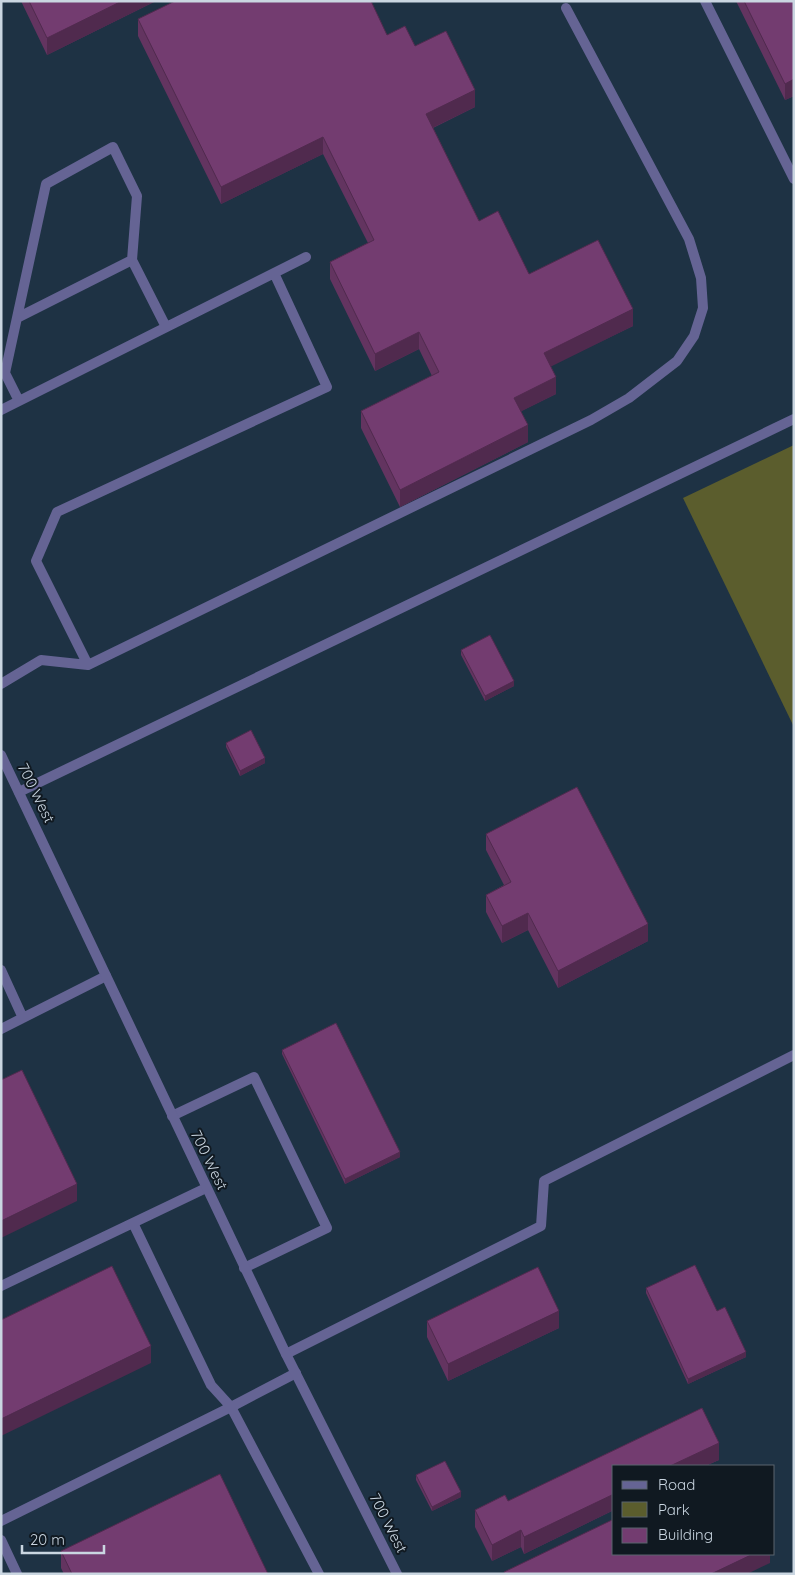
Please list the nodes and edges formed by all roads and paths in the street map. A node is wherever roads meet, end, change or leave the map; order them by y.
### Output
1 (705, 1) edge
2 (566, 8) dead end
3 (794, 179) edge
4 (306, 257) dead end
5 (132, 260) junction
6 (274, 273) junction
7 (17, 318) junction
8 (166, 327) junction
9 (19, 401) junction
10 (1, 410) edge
11 (794, 419) edge
12 (88, 665) junction
13 (1, 684) edge
14 (1, 755) edge
15 (4, 768) edge
16 (19, 792) junction
17 (1, 970) edge
18 (106, 976) junction
19 (23, 1018) junction
20 (1, 1029) edge
21 (794, 1055) edge
22 (172, 1116) junction
23 (206, 1188) junction
24 (133, 1223) junction
25 (244, 1268) junction
26 (1, 1286) edge
27 (286, 1354) junction
28 (296, 1373) junction
29 (231, 1407) junction
30 (1, 1520) edge
31 (1, 1540) edge
32 (17, 1574) edge
33 (319, 1574) edge
34 (397, 1574) edge

1 - 3 street
2 - 12 street
4 - 6 street
5 - 7 street
5 - 7 street
5 - 8 street
6 - 8 street
6 - 12 street
7 - 9 street
8 - 9 street
9 - 10 street
11 - 16 street
12 - 13 street
14 - 15 street, 700 West
15 - 16 street, 700 West
16 - 18 street, 700 West
17 - 19 street
18 - 19 street
18 - 22 street, 700 West
19 - 20 street
21 - 27 street
22 - 23 street, 700 West
22 - 25 street
23 - 24 street
23 - 25 street, 700 West
24 - 26 street
24 - 29 street
25 - 27 street, 700 West
27 - 28 street, 700 West
28 - 29 street
28 - 34 street, 700 West
29 - 30 street
29 - 33 street
31 - 32 street

